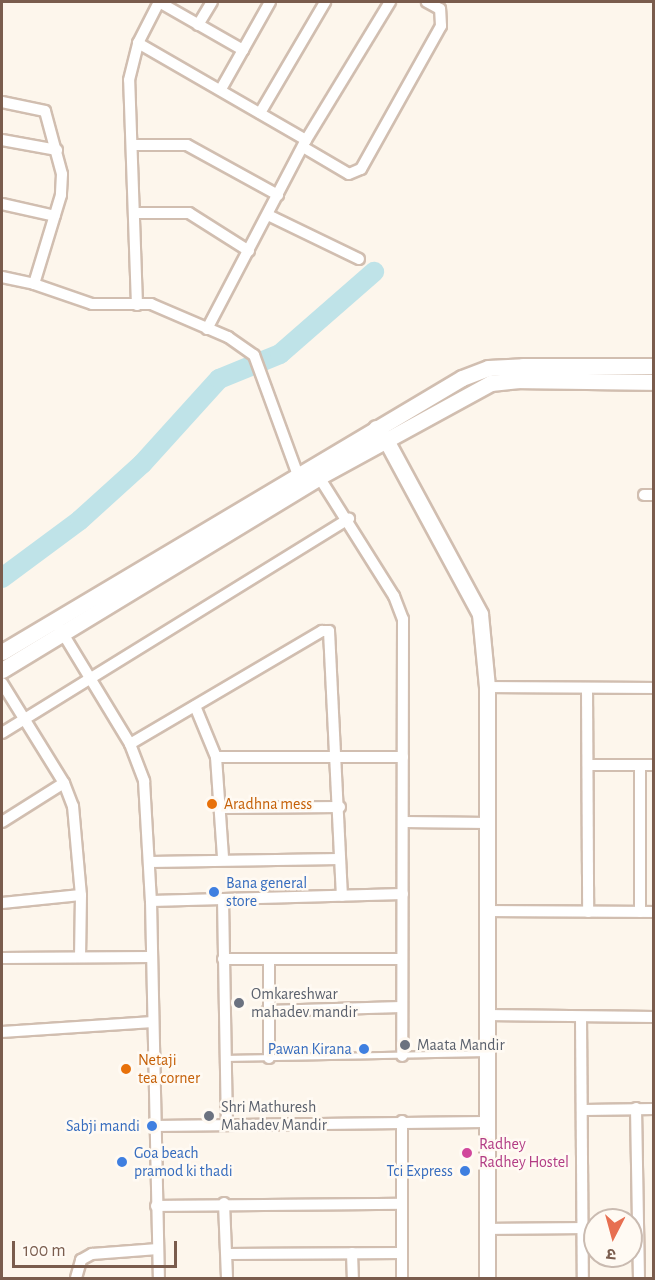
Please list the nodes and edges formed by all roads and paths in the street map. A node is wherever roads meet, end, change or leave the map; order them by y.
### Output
1 (159, 2) edge
2 (212, 2) edge
3 (270, 2) edge
4 (325, 2) edge
5 (390, 2) edge
6 (428, 2) edge
7 (442, 5) edge
8 (198, 25) junction
9 (138, 43) junction
10 (243, 50) junction
11 (221, 89) junction
12 (2, 102) edge
13 (260, 113) junction
14 (2, 140) edge
15 (304, 143) junction
16 (133, 145) junction
17 (57, 150) junction
18 (278, 195) junction
19 (2, 204) edge
20 (134, 213) junction
21 (268, 215) junction
22 (55, 216) junction
23 (249, 251) junction
24 (359, 260) dead end
25 (2, 277) edge
26 (34, 284) junction
27 (137, 304) junction
28 (207, 329) junction
29 (654, 366) edge
30 (654, 382) edge
31 (376, 428) junction
32 (387, 440) junction
33 (298, 475) junction
34 (320, 477) junction
35 (349, 519) junction
36 (58, 626) junction
37 (2, 651) edge
38 (2, 670) edge
39 (90, 680) junction
40 (2, 683) edge
41 (487, 687) junction
42 (587, 687) junction
43 (654, 688) edge
44 (195, 706) junction
45 (24, 721) junction
46 (2, 733) edge
47 (130, 744) junction
48 (336, 755) junction
49 (216, 757) junction
50 (403, 757) junction
51 (588, 765) junction
52 (640, 765) junction
53 (654, 765) edge
54 (64, 783) junction
55 (340, 807) junction
56 (220, 808) junction
57 (2, 822) edge
58 (404, 822) junction
59 (488, 823) junction
60 (223, 858) junction
61 (340, 859) junction
62 (150, 861) junction
63 (403, 894) junction
64 (81, 895) junction
65 (342, 896) junction
66 (223, 899) junction
67 (151, 901) junction
68 (2, 903) edge
69 (488, 911) junction
70 (588, 912) junction
71 (640, 912) junction
72 (654, 912) edge
73 (80, 957) junction
74 (151, 957) junction
75 (2, 958) edge
76 (223, 959) junction
77 (402, 959) junction
78 (269, 961) junction
79 (401, 1007) junction
80 (267, 1011) junction
81 (486, 1015) junction
82 (581, 1017) junction
83 (654, 1017) edge
84 (152, 1022) junction
85 (2, 1032) edge
86 (485, 1053) junction
87 (402, 1056) junction
88 (226, 1058) junction
89 (269, 1058) junction
90 (636, 1108) junction
91 (654, 1109) edge
92 (585, 1110) junction
93 (402, 1121) junction
94 (485, 1122) junction
95 (227, 1124) junction
96 (155, 1126) junction
97 (224, 1203) junction
98 (400, 1204) junction
99 (156, 1206) junction
100 (583, 1208) edge
101 (583, 1228) edge
102 (486, 1229) junction
103 (158, 1249) junction
104 (352, 1253) junction
105 (402, 1253) junction
106 (227, 1254) junction
107 (76, 1278) edge
108 (159, 1278) edge
109 (227, 1278) edge
110 (353, 1278) edge
111 (402, 1278) edge
112 (487, 1278) edge
113 (639, 1278) edge

1 - 8 street
1 - 9 street
2 - 8 street
3 - 10 street
4 - 13 street
5 - 15 street
6 - 7 street
7 - 15 street
8 - 10 street
9 - 11 street
9 - 16 street
10 - 11 street
11 - 13 street
12 - 17 street
13 - 15 street
14 - 17 street
15 - 18 street
16 - 18 street
16 - 20 street
17 - 22 street
18 - 21 street
19 - 22 street
20 - 23 street
20 - 27 street
21 - 23 street
21 - 24 street
22 - 26 street
23 - 28 street
25 - 26 street
26 - 27 street
27 - 28 street
28 - 33 street
29 - 31 street
30 - 32 street
31 - 32 street
31 - 33 street
32 - 34 street
32 - 41 street
33 - 36 street
34 - 35 street
34 - 36 street
35 - 39 street
35 - 50 street
36 - 37 street
36 - 38 street
36 - 39 street
39 - 45 street
39 - 47 street
40 - 45 street
41 - 42 street
41 - 59 street
42 - 43 street
42 - 51 street
44 - 47 street
44 - 48 street
44 - 49 street
45 - 46 street
45 - 54 street
47 - 62 street
48 - 49 street
48 - 50 street
48 - 55 street
49 - 56 street
50 - 58 street
51 - 52 street
51 - 70 street
52 - 53 street
52 - 71 street
54 - 57 street
54 - 64 street
55 - 56 street
55 - 61 street
56 - 60 street
58 - 59 street
58 - 63 street
59 - 69 street
60 - 61 street
60 - 62 street
61 - 65 street
62 - 67 street
63 - 65 street
63 - 77 street
64 - 68 street
64 - 73 street
65 - 66 street
66 - 67 street
66 - 76 street
67 - 74 street
69 - 70 street
69 - 81 street
70 - 71 street
71 - 72 street
73 - 74 street
73 - 75 street
74 - 84 street
76 - 78 street
76 - 88 street
77 - 78 street
77 - 79 street
78 - 80 street
79 - 80 street
79 - 87 street
80 - 89 street
81 - 82 street
81 - 86 street
82 - 83 street
82 - 92 street
84 - 85 street
84 - 96 street
86 - 87 lane
86 - 94 street
87 - 89 lane
88 - 89 lane
88 - 95 street
90 - 91 street
90 - 92 street
90 - 113 street
92 - 100 street
93 - 94 street
93 - 95 street
93 - 98 street
94 - 102 street
95 - 96 street
96 - 99 street
97 - 98 street
97 - 99 street
97 - 106 street
98 - 105 street
99 - 103 street
101 - 102 street
102 - 112 street
103 - 107 street
103 - 108 street
104 - 105 street
104 - 106 street
104 - 110 street
105 - 111 street
106 - 109 street

